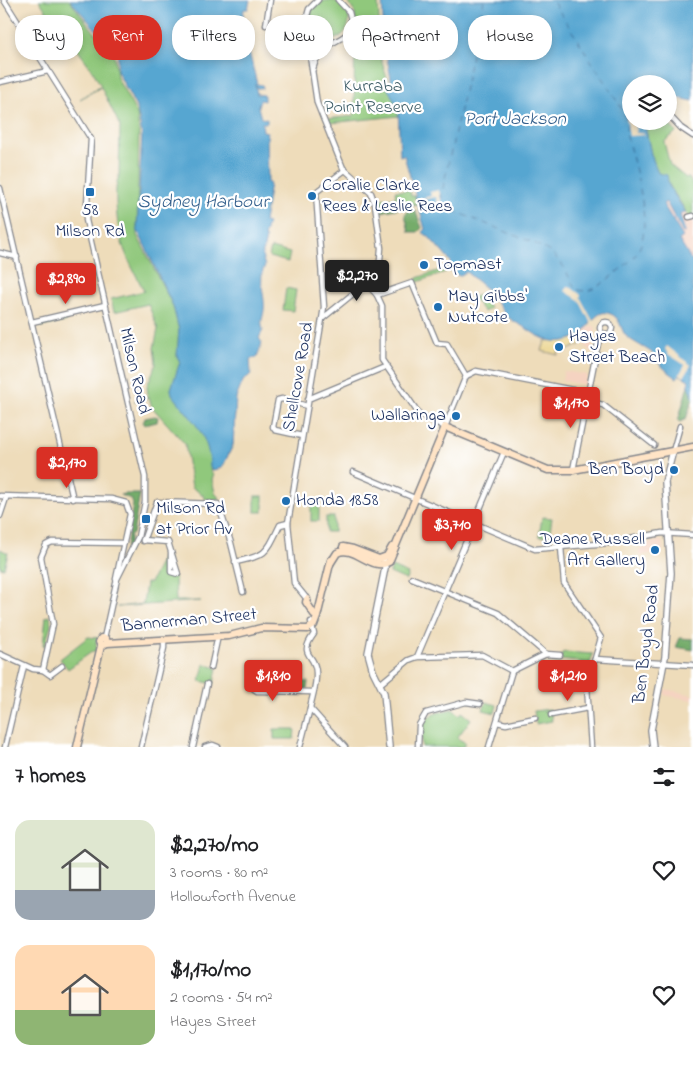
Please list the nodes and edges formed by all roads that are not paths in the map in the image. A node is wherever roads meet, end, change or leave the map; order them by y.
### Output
1 (4, 0) edge
2 (270, 0) edge
3 (318, 0) edge
4 (338, 0) edge
5 (268, 15) edge
6 (313, 70) junction
7 (48, 71) junction
8 (0, 82) edge
9 (677, 123) edge
10 (693, 136) edge
11 (345, 170) junction
12 (0, 188) edge
13 (0, 253) edge
14 (17, 257) junction
15 (380, 272) junction
16 (366, 283) junction
17 (378, 295) junction
18 (105, 305) junction
19 (323, 318) junction
20 (32, 322) junction
21 (603, 334) dead end
22 (385, 366) junction
23 (466, 376) junction
24 (588, 393) junction
25 (308, 399) junction
26 (586, 401) junction
27 (307, 406) junction
28 (680, 426) dead end
29 (446, 427) junction
30 (302, 436) junction
31 (654, 445) dead end
32 (693, 447) edge
33 (673, 451) junction
34 (504, 452) junction
35 (573, 470) junction
36 (353, 472) dead end
37 (0, 496) edge
38 (6, 498) junction
39 (74, 498) junction
40 (415, 498) junction
41 (0, 516) edge
42 (288, 523) junction
43 (474, 523) junction
44 (668, 533) junction
45 (693, 535) edge
46 (138, 537) junction
47 (143, 541) junction
48 (124, 543) junction
49 (560, 547) junction
50 (171, 552) dead end
51 (121, 555) junction
52 (127, 561) junction
53 (385, 561) junction
54 (235, 562) junction
55 (412, 578) dead end
56 (116, 583) junction
57 (444, 591) junction
58 (243, 592) dead end
59 (307, 599) joint
60 (320, 599) junction
61 (314, 614) junction
62 (310, 625) junction
63 (218, 636) junction
64 (164, 640) junction
65 (104, 643) junction
66 (0, 654) edge
67 (546, 654) junction
68 (560, 655) dead end
69 (417, 657) junction
70 (596, 659) junction
71 (664, 663) junction
72 (693, 665) edge
73 (24, 666) junction
74 (62, 666) dead end
75 (211, 668) dead end
76 (43, 670) junction
77 (512, 671) junction
78 (207, 684) dead end
79 (254, 684) dead end
80 (380, 684) junction
81 (313, 692) junction
82 (480, 704) dead end
83 (310, 708) junction
84 (588, 708) junction
85 (551, 715) dead end
86 (535, 718) dead end
87 (497, 722) junction
88 (5, 747) edge
89 (77, 747) edge
90 (141, 747) edge
91 (194, 747) edge
92 (205, 747) edge
93 (218, 747) edge
94 (300, 747) edge
95 (345, 747) edge
96 (389, 747) edge
97 (418, 747) edge
98 (489, 747) edge
99 (591, 747) edge
100 (653, 747) edge

1 - 7 street, Milson Road
2 - 5 street
3 - 6 street
4 - 6 street
6 - 11 street
7 - 8 street
7 - 18 street, Milson Road
9 - 10 street
11 - 15 street
11 - 19 street, Shellcove Road
12 - 14 street
13 - 14 street
14 - 20 street
15 - 16 street
15 - 17 street
16 - 17 street
16 - 19 street
17 - 22 street
17 - 23 street
18 - 20 street
18 - 46 street, Milson Road
19 - 25 street, Shellcove Road
20 - 39 street
21 - 24 street
22 - 25 street
22 - 29 street
23 - 24 street
23 - 29 street
24 - 26 street
25 - 27 street, Shellcove Road
26 - 31 street
26 - 35 street
27 - 30 street, Shellcove Road
27 - 30 street
28 - 33 street, Ben Boyd Road
29 - 34 main road
29 - 40 main road
30 - 42 street, Shellcove Road
32 - 33 main road
33 - 35 main road
33 - 44 street, Ben Boyd Road
34 - 35 main road
34 - 43 street
36 - 40 street
37 - 38 street
38 - 39 street
38 - 41 street
39 - 48 street
40 - 43 street
40 - 53 main road
42 - 54 street
42 - 59 street, Shellcove Road
43 - 49 street
43 - 57 street
44 - 45 street
44 - 49 street
44 - 71 street, Ben Boyd Road
46 - 47 street
46 - 52 street, Milson Road
47 - 50 street
47 - 54 street
48 - 51 street
48 - 76 street
49 - 70 street
51 - 52 street
51 - 56 street
52 - 56 street, Milson Road
53 - 60 main road
53 - 80 street
54 - 58 street
55 - 57 street
56 - 65 street
57 - 67 street
57 - 69 street
59 - 61 main road
60 - 61 main road
60 - 62 main road
61 - 62 main road
62 - 63 main road, Bannerman Street
62 - 81 street
63 - 64 main road, Bannerman Street
63 - 75 street
64 - 65 main road, Bannerman Street
64 - 90 street
65 - 89 main road
66 - 73 street
67 - 68 street
67 - 77 street
69 - 77 street
69 - 80 street
70 - 71 street
70 - 84 street
71 - 72 street
71 - 100 street, Ben Boyd Road
73 - 76 street
73 - 88 street
74 - 76 street
77 - 87 street
78 - 91 street
79 - 81 street
80 - 96 street
81 - 83 street
82 - 97 street
83 - 94 street
83 - 95 street
84 - 85 street
84 - 99 street
86 - 87 street
87 - 98 street
92 - 93 street

